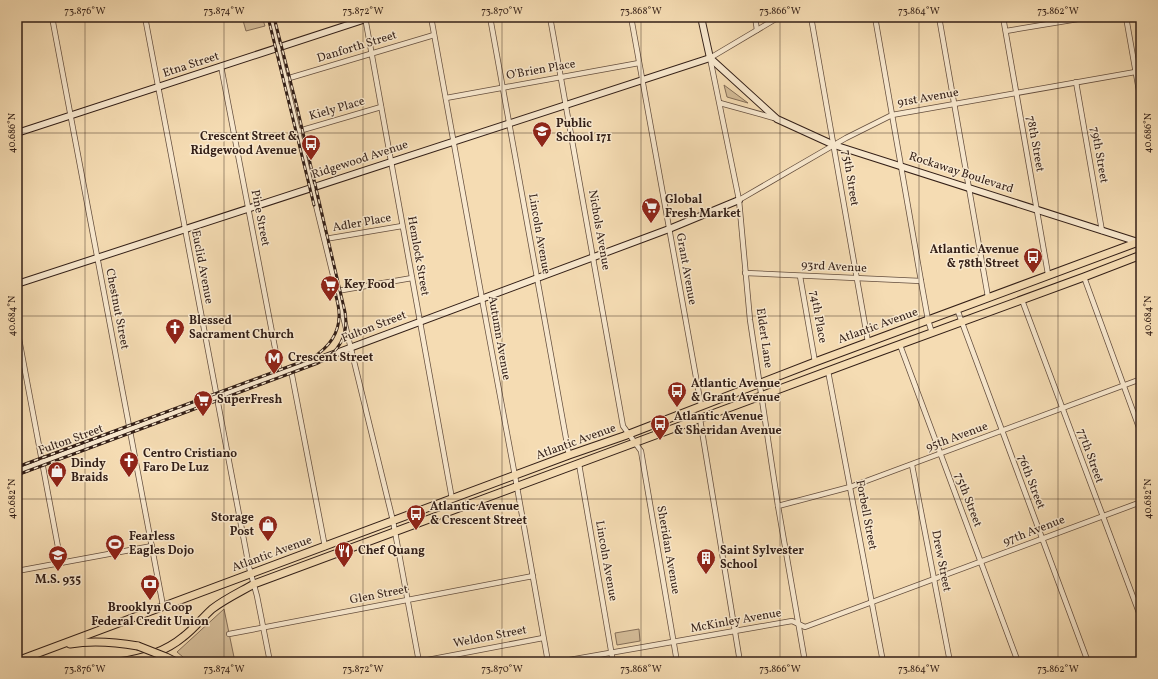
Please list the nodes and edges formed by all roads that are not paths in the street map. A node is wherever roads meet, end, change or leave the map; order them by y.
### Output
1 (52, 17) edge
2 (145, 17) edge
3 (270, 17) edge
4 (372, 17) edge
5 (431, 17) edge
6 (490, 17) edge
7 (550, 17) edge
8 (631, 17) edge
9 (701, 17) edge
10 (755, 17) edge
11 (780, 17) edge
12 (811, 17) edge
13 (875, 17) edge
14 (938, 17) edge
15 (1003, 17) edge
16 (1090, 17) edge
17 (1126, 17) edge
18 (365, 18) edge
19 (757, 30) junction
20 (1006, 32) junction
21 (434, 35) junction
22 (278, 48) junction
23 (372, 53) junction
24 (710, 58) junction
25 (639, 63) junction
26 (221, 66) junction
27 (1138, 72) edge
28 (561, 77) junction
29 (286, 78) junction
30 (642, 79) junction
31 (1076, 82) junction
32 (158, 87) junction
33 (502, 88) junction
34 (1017, 93) junction
35 (446, 98) junction
36 (1141, 102) edge
37 (720, 103) junction
38 (566, 104) junction
39 (954, 104) junction
40 (381, 107) junction
41 (892, 115) junction
42 (70, 116) junction
43 (777, 119) junction
44 (509, 123) junction
45 (299, 131) junction
46 (17, 133) edge
47 (453, 141) junction
48 (834, 145) junction
49 (391, 161) junction
50 (901, 165) junction
51 (312, 187) junction
52 (968, 187) junction
53 (739, 200) junction
54 (248, 208) junction
55 (1037, 209) junction
56 (402, 226) junction
57 (185, 229) junction
58 (669, 229) junction
59 (1102, 231) junction
60 (325, 239) junction
61 (1140, 244) edge
62 (1141, 255) edge
63 (593, 257) junction
64 (97, 258) junction
65 (745, 273) junction
66 (1048, 274) junction
67 (800, 276) junction
68 (412, 278) junction
69 (537, 278) junction
70 (856, 278) junction
71 (1084, 278) junction
72 (921, 282) junction
73 (17, 284) edge
74 (337, 291) junction
75 (988, 296) junction
76 (482, 299) junction
77 (1022, 300) junction
78 (957, 309) junction
79 (928, 320) junction
80 (420, 322) junction
81 (961, 322) junction
82 (17, 328) edge
83 (932, 333) junction
84 (868, 342) junction
85 (900, 345) junction
86 (350, 348) junction
87 (816, 362) junction
88 (292, 370) junction
89 (828, 371) junction
90 (280, 374) junction
91 (1141, 379) edge
92 (759, 384) junction
93 (1123, 386) junction
94 (761, 396) junction
95 (217, 398) junction
96 (701, 406) junction
97 (1062, 409) junction
98 (700, 419) junction
99 (130, 430) junction
100 (1001, 431) junction
101 (629, 434) junction
102 (1141, 434) edge
103 (636, 443) junction
104 (940, 454) junction
105 (569, 455) junction
106 (42, 463) junction
107 (579, 464) junction
108 (912, 464) junction
109 (17, 472) edge
110 (514, 476) junction
111 (518, 487) junction
112 (850, 487) junction
113 (452, 499) junction
114 (1141, 502) edge
115 (778, 506) junction
116 (1102, 516) junction
117 (393, 521) junction
118 (395, 533) junction
119 (1041, 539) junction
120 (152, 546) junction
121 (325, 547) junction
122 (980, 562) junction
123 (61, 563) junction
124 (17, 571) edge
125 (251, 574) junction
126 (533, 576) junction
127 (934, 579) junction
128 (254, 584) junction
129 (408, 600) junction
130 (872, 603) junction
131 (163, 606) junction
132 (1141, 618) edge
133 (798, 624) junction
134 (263, 627) junction
135 (735, 632) junction
136 (229, 634) dead end
137 (543, 638) junction
138 (673, 642) junction
139 (52, 647) junction
140 (611, 653) junction
141 (17, 661) edge
142 (118, 662) edge
143 (176, 662) edge
144 (270, 662) edge
145 (419, 662) edge
146 (548, 662) edge
147 (558, 662) edge
148 (613, 662) edge
149 (677, 662) edge
150 (740, 662) edge
151 (805, 662) edge
152 (884, 662) edge
153 (950, 662) edge
154 (1018, 662) edge
155 (1088, 662) edge

1 - 42 street, Chestnut Street
2 - 32 street, Euclid Avenue
3 - 22 street
4 - 18 main road, Etna Street
5 - 21 street, Autumn Avenue
6 - 33 street, Lincoln Avenue
7 - 28 street, Nichols Avenue
8 - 25 street, Grant Avenue
9 - 24 main road, Eldert Lane
10 - 19 street
11 - 19 street
12 - 48 street, 75th Street
13 - 41 street
14 - 39 street
15 - 20 street, 78th Street
16 - 20 street
17 - 27 street
18 - 22 main road, Etna Street
18 - 23 street, Hemlock Street
19 - 24 street
20 - 34 street, 78th Street
21 - 23 street, Danforth Street
21 - 35 street, Autumn Avenue
22 - 26 main road, Etna Street
22 - 29 street
23 - 29 street, Danforth Street
23 - 40 street, Hemlock Street
24 - 30 main road, Ridgewood Avenue
24 - 37 street, Eldert Lane
24 - 43 main road, Rockaway Boulevard
25 - 28 street, O'Brien Place
25 - 30 street, Grant Avenue
26 - 32 main road, Etna Street
26 - 54 street, Pine Street
27 - 31 street, 91st Avenue
27 - 36 street
28 - 33 street, O'Brien Place
28 - 38 street, Nichols Avenue
29 - 45 street
30 - 38 main road, Ridgewood Avenue
30 - 58 street, Grant Avenue
31 - 34 street, 91st Avenue
31 - 59 street, 79th Street
32 - 42 main road, Etna Street
32 - 57 street, Euclid Avenue
33 - 35 street, O'Brien Place
33 - 44 street, Lincoln Avenue
34 - 39 street, 91st Avenue
34 - 55 street, 78th Street
35 - 47 street, Autumn Avenue
37 - 43 street, Rockaway Boulevard
37 - 53 street, Eldert Lane
38 - 44 main road, Ridgewood Avenue
38 - 63 street, Nichols Avenue
39 - 41 street, 91st Avenue
39 - 52 street
40 - 45 street, Kiely Place
40 - 49 street, Hemlock Street
41 - 48 street, 91st Avenue
41 - 50 street
42 - 46 main road, Etna Street
42 - 64 street, Chestnut Street
43 - 48 main road, Rockaway Boulevard
44 - 47 main road, Ridgewood Avenue
44 - 69 street, Lincoln Avenue
45 - 51 street
47 - 49 main road, Ridgewood Avenue
47 - 76 street, Autumn Avenue
48 - 50 main road, Rockaway Boulevard
48 - 53 street, 91st Avenue
48 - 70 street, 75th Street
49 - 51 main road, Ridgewood Avenue
49 - 56 street, Hemlock Street
50 - 52 main road, Rockaway Boulevard
50 - 72 street
51 - 54 main road, Ridgewood Avenue
51 - 60 street
52 - 55 main road, Rockaway Boulevard
52 - 75 street
53 - 58 main road, Fulton Street
53 - 65 street, Eldert Lane
54 - 57 main road, Ridgewood Avenue
54 - 90 street, Pine Street
55 - 59 main road, Rockaway Boulevard
55 - 66 street, 78th Street
56 - 60 street, Adler Place
56 - 68 street, Hemlock Street
57 - 64 main road, Ridgewood Avenue
57 - 95 street, Euclid Avenue
58 - 63 main road, Fulton Street
58 - 96 street, Grant Avenue
59 - 61 main road, Rockaway Boulevard
60 - 74 street
61 - 66 main road, Atlantic Avenue
62 - 71 main road, Atlantic Avenue
63 - 69 main road, Fulton Street
63 - 101 street, Nichols Avenue
64 - 73 main road, Ridgewood Avenue
64 - 99 street, Chestnut Street
65 - 67 street, 93rd Avenue
65 - 92 street, Eldert Lane
66 - 75 main road, Atlantic Avenue
67 - 70 street, 93rd Avenue
67 - 87 street, 74th Place
68 - 74 street
68 - 80 street, Hemlock Street
69 - 76 main road, Fulton Street
69 - 105 street, Lincoln Avenue
70 - 72 street, 93rd Avenue
70 - 84 street, 75th Street
71 - 77 main road, Atlantic Avenue
71 - 93 street
72 - 79 street
74 - 86 street
75 - 78 main road, Atlantic Avenue
76 - 80 main road, Fulton Street
76 - 110 street, Autumn Avenue
77 - 81 main road, Atlantic Avenue
77 - 97 street, 77th Street
78 - 79 main road, Atlantic Avenue
78 - 81 street, 76th Street
79 - 83 street
79 - 84 main road, Atlantic Avenue
80 - 86 main road, Fulton Street
80 - 113 street, Hemlock Street
81 - 83 main road, Atlantic Avenue
81 - 100 street, 76th Street
82 - 106 street
83 - 85 main road, Atlantic Avenue
84 - 87 main road, Atlantic Avenue
85 - 89 main road, Atlantic Avenue
85 - 104 street, 75th Street
86 - 88 main road, Fulton Street
86 - 117 street
87 - 92 main road, Atlantic Avenue
88 - 90 main road, Fulton Street
88 - 121 street
89 - 94 main road, Atlantic Avenue
89 - 112 street, Forbell Street
90 - 95 main road, Fulton Street
91 - 93 street, 95th Avenue
92 - 94 street, Eldert Lane
92 - 96 main road, Atlantic Avenue
93 - 97 street, 95th Avenue
93 - 102 street
94 - 98 main road, Atlantic Avenue
94 - 115 street, Eldert Lane
95 - 99 main road, Fulton Street
95 - 125 street, Euclid Avenue
96 - 101 main road, Atlantic Avenue
97 - 100 street, 95th Avenue
97 - 116 street, 77th Street
98 - 103 main road, Atlantic Avenue
98 - 135 street
99 - 106 main road, Fulton Street
99 - 120 street, Chestnut Street
100 - 104 street, 95th Avenue
100 - 119 street, 76th Street
101 - 103 street, Nichols Avenue
101 - 105 main road, Atlantic Avenue
103 - 107 main road, Atlantic Avenue
103 - 138 street, Sheridan Avenue
104 - 108 street, 95th Avenue
104 - 122 street, 75th Street
105 - 110 main road, Atlantic Avenue
106 - 109 main road, Fulton Street
106 - 123 street
107 - 111 main road, Atlantic Avenue
107 - 140 street, Lincoln Avenue
108 - 112 street, 95th Avenue
108 - 127 street, Drew Street
110 - 111 street, Autumn Avenue
110 - 113 main road, Atlantic Avenue
111 - 118 main road, Atlantic Avenue
111 - 126 street, Autumn Avenue
112 - 115 street, 95th Avenue
112 - 130 street, Forbell Street
113 - 117 main road, Atlantic Avenue
114 - 116 street, 97th Avenue
115 - 133 street, Eldert Lane
116 - 119 street, 97th Avenue
116 - 132 street, 77th Street
117 - 118 street
117 - 121 main road, Atlantic Avenue
118 - 128 main road, Atlantic Avenue
118 - 129 street
119 - 122 street, 97th Avenue
119 - 155 street, 76th Street
120 - 123 street
120 - 131 street, Chestnut Street
121 - 125 main road, Atlantic Avenue
122 - 127 street, 97th Avenue
122 - 154 street, 75th Street
123 - 124 street
125 - 128 street, Euclid Avenue
125 - 131 main road, Atlantic Avenue
126 - 129 street, Glen Street
126 - 137 street, Autumn Avenue
127 - 130 street, McKinley Avenue
127 - 153 street, Drew Street
128 - 134 street, Euclid Avenue
128 - 142 main road, Atlantic Avenue
129 - 134 street, Glen Street
129 - 145 street
130 - 133 street, McKinley Avenue
130 - 152 street, Forbell Street
131 - 139 main road, Atlantic Avenue
133 - 135 street, McKinley Avenue
133 - 151 street, Eldert Lane
134 - 136 street, Glen Street
134 - 144 street, Euclid Avenue
135 - 138 street, McKinley Avenue
135 - 150 street
137 - 145 street, Weldon Street
137 - 146 street, Autumn Avenue
138 - 140 street, McKinley Avenue
138 - 149 street, Sheridan Avenue
139 - 141 main road, Atlantic Avenue
139 - 143 main road, bridge
140 - 147 street, McKinley Avenue
140 - 148 street, Lincoln Avenue

